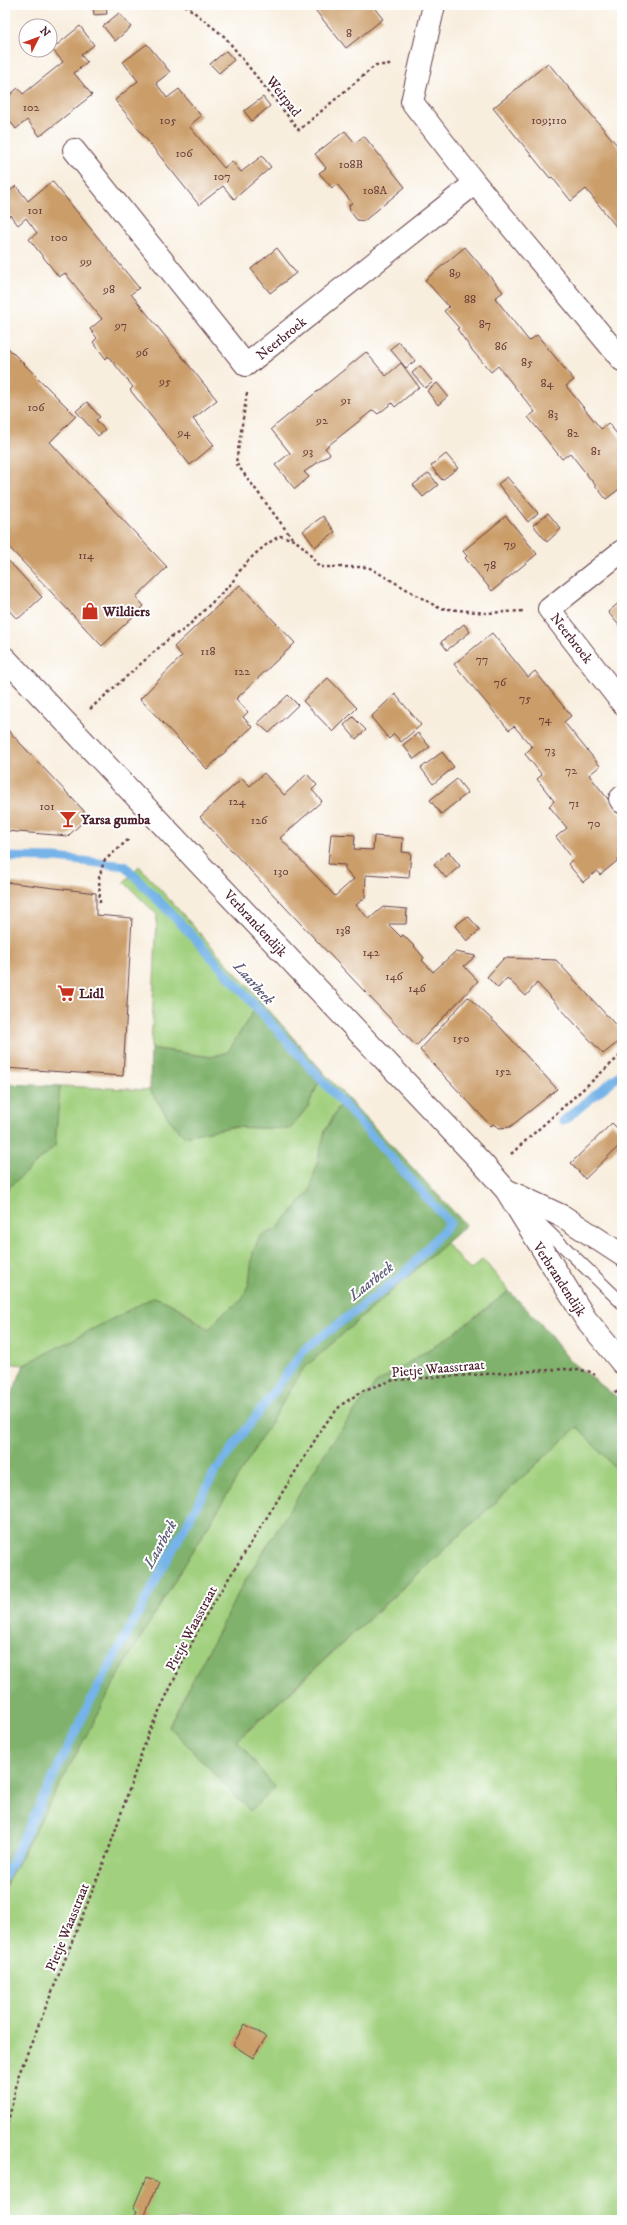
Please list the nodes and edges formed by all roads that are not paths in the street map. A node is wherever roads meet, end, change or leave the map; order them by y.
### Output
1 (434, 5) edge
2 (74, 150) dead end
3 (475, 183) junction
4 (622, 360) edge
5 (622, 551) edge
6 (5, 658) edge
7 (622, 703) edge
8 (622, 797) edge
9 (622, 802) edge
10 (506, 1190) junction
11 (622, 1255) edge
12 (622, 1303) edge
13 (622, 1363) edge

1 - 3 street
2 - 3 street, Neerbroek
3 - 4 street
5 - 7 street, Neerbroek
6 - 10 street, Verbrandendijk
8 - 9 street
10 - 11 street, Verbrandendijk
10 - 12 lane
10 - 13 street, Verbrandendijk

